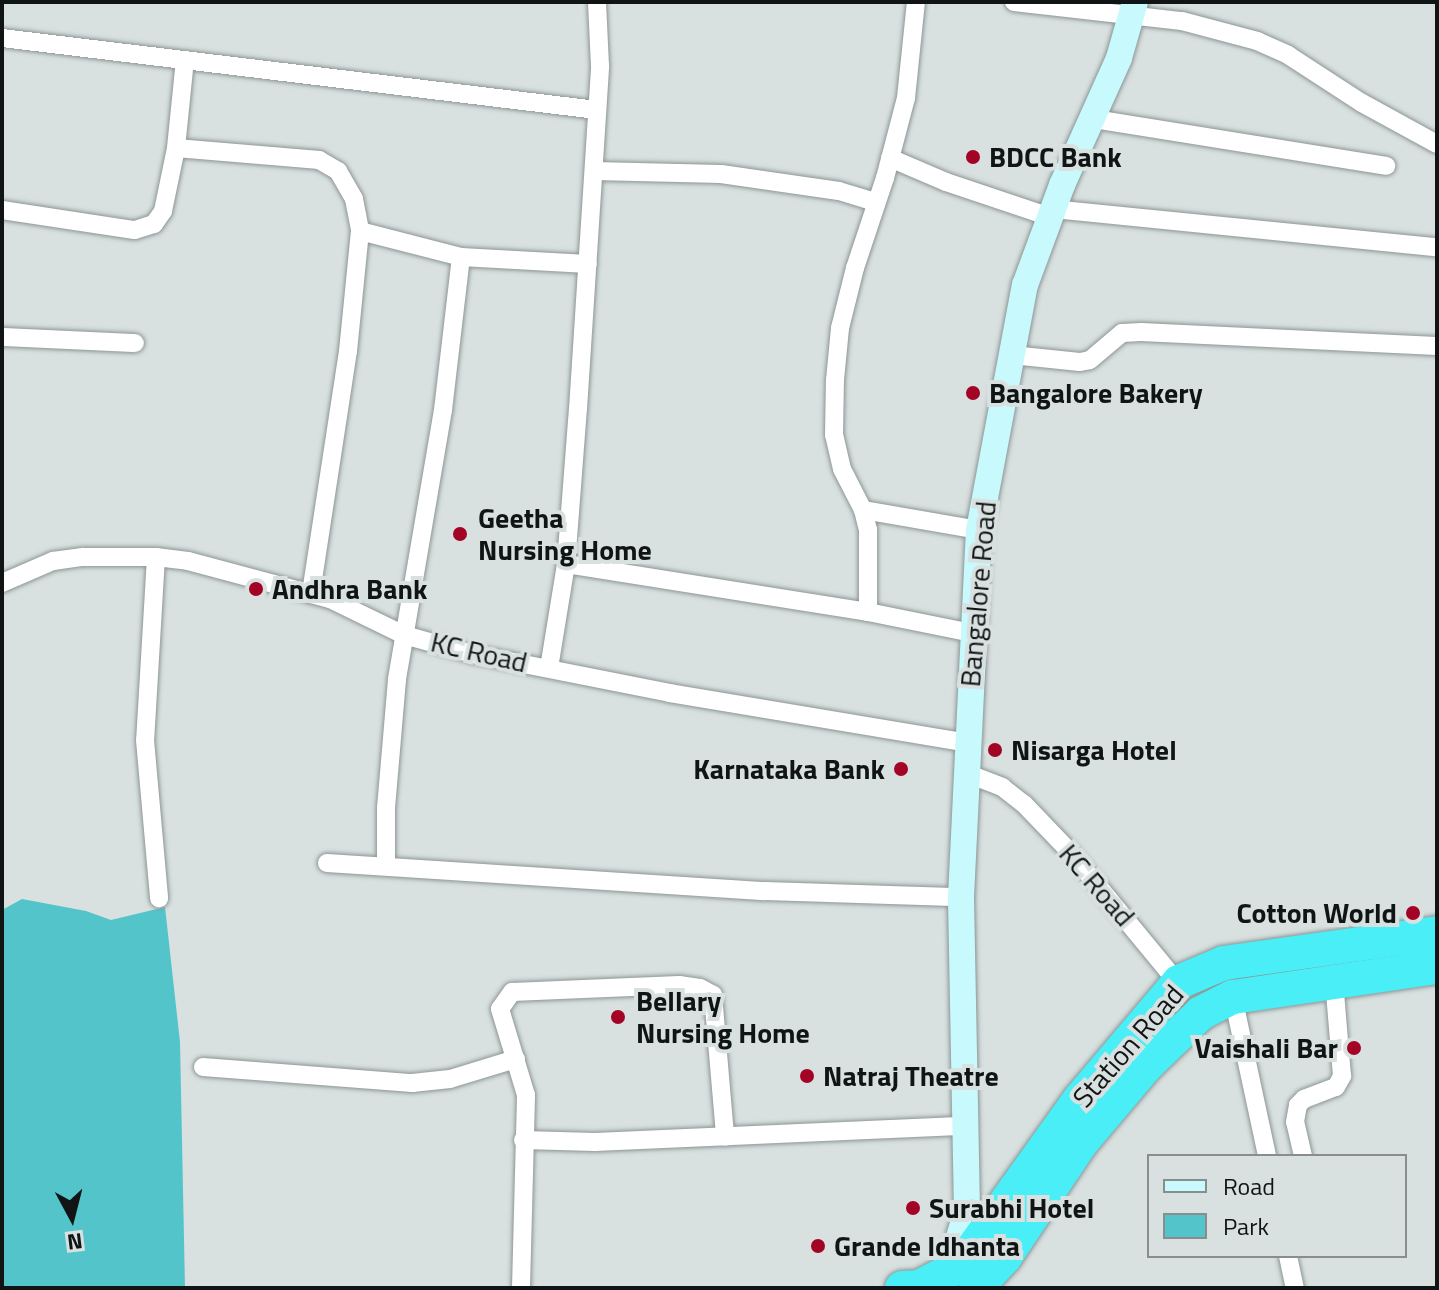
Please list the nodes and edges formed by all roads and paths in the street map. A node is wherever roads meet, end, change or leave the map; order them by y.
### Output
1 (597, 2) edge
2 (916, 2) edge
3 (1014, 2) edge
4 (1134, 9) edge
5 (2, 38) edge
6 (185, 60) junction
7 (597, 110) junction
8 (1094, 119) junction
9 (1437, 144) edge
10 (176, 148) junction
11 (890, 158) junction
12 (1386, 166) dead end
13 (594, 171) junction
14 (876, 202) junction
15 (2, 210) edge
16 (1051, 213) junction
17 (360, 231) junction
18 (1437, 247) edge
19 (461, 257) junction
20 (588, 264) junction
21 (2, 337) edge
22 (135, 343) dead end
23 (1437, 346) edge
24 (1012, 355) junction
25 (863, 510) junction
26 (979, 530) junction
27 (156, 557) junction
28 (566, 564) junction
29 (2, 583) edge
30 (311, 594) junction
31 (868, 612) junction
32 (972, 633) junction
33 (404, 635) junction
34 (549, 668) junction
35 (968, 743) junction
36 (966, 773) junction
37 (327, 863) dead end
38 (386, 866) junction
39 (961, 897) junction
40 (159, 898) dead end
41 (1437, 933) edge
42 (1437, 967) edge
43 (1334, 981) junction
44 (1179, 982) junction
45 (1233, 997) junction
46 (1201, 1013) junction
47 (516, 1059) junction
48 (203, 1067) dead end
49 (965, 1126) junction
50 (725, 1136) junction
51 (523, 1140) junction
52 (1267, 1154) edge
53 (1303, 1154) edge
54 (967, 1211) junction
55 (978, 1245) junction
56 (1288, 1258) edge
57 (969, 1282) edge
58 (521, 1288) edge
59 (902, 1288) edge
60 (1295, 1288) edge

1 - 7 street
2 - 11 street
3 - 4 street
4 - 8 street, Bangalore Road
4 - 9 street
5 - 6 street
6 - 7 street
6 - 10 street
7 - 13 street
8 - 12 street
8 - 16 street, Bangalore Road
10 - 15 street
10 - 17 street
11 - 14 street
11 - 16 street
13 - 14 street
13 - 20 street
14 - 25 street
16 - 18 street
16 - 24 street, Bangalore Road
17 - 19 street
17 - 30 street
19 - 20 street
19 - 33 street
20 - 28 street
21 - 22 street
23 - 24 street
24 - 26 street, Bangalore Road
25 - 26 street
25 - 31 street
26 - 32 street, Bangalore Road
27 - 29 street, KC Road
27 - 30 street, KC Road
27 - 40 street
28 - 31 street
28 - 34 street
30 - 33 street, KC Road
31 - 32 street
32 - 35 street, Bangalore Road
33 - 34 street, KC Road
33 - 38 street
34 - 35 street, KC Road
35 - 36 street, Bangalore Road
36 - 39 street, Bangalore Road
36 - 44 street, KC Road
37 - 38 street
38 - 39 street
39 - 49 street, Bangalore Road
41 - 44 highway, Station Road
42 - 43 highway
43 - 45 highway
43 - 53 street
44 - 46 street, KC Road
44 - 55 highway, Station Road
45 - 46 highway
45 - 52 street
46 - 57 highway
47 - 48 street
47 - 50 street
47 - 51 street
49 - 50 street
49 - 54 street, Bangalore Road
50 - 51 street
51 - 58 street
54 - 55 street, Bangalore Road
54 - 57 street, Bangalore Road
55 - 57 highway, Station Road
56 - 60 street
57 - 59 highway

